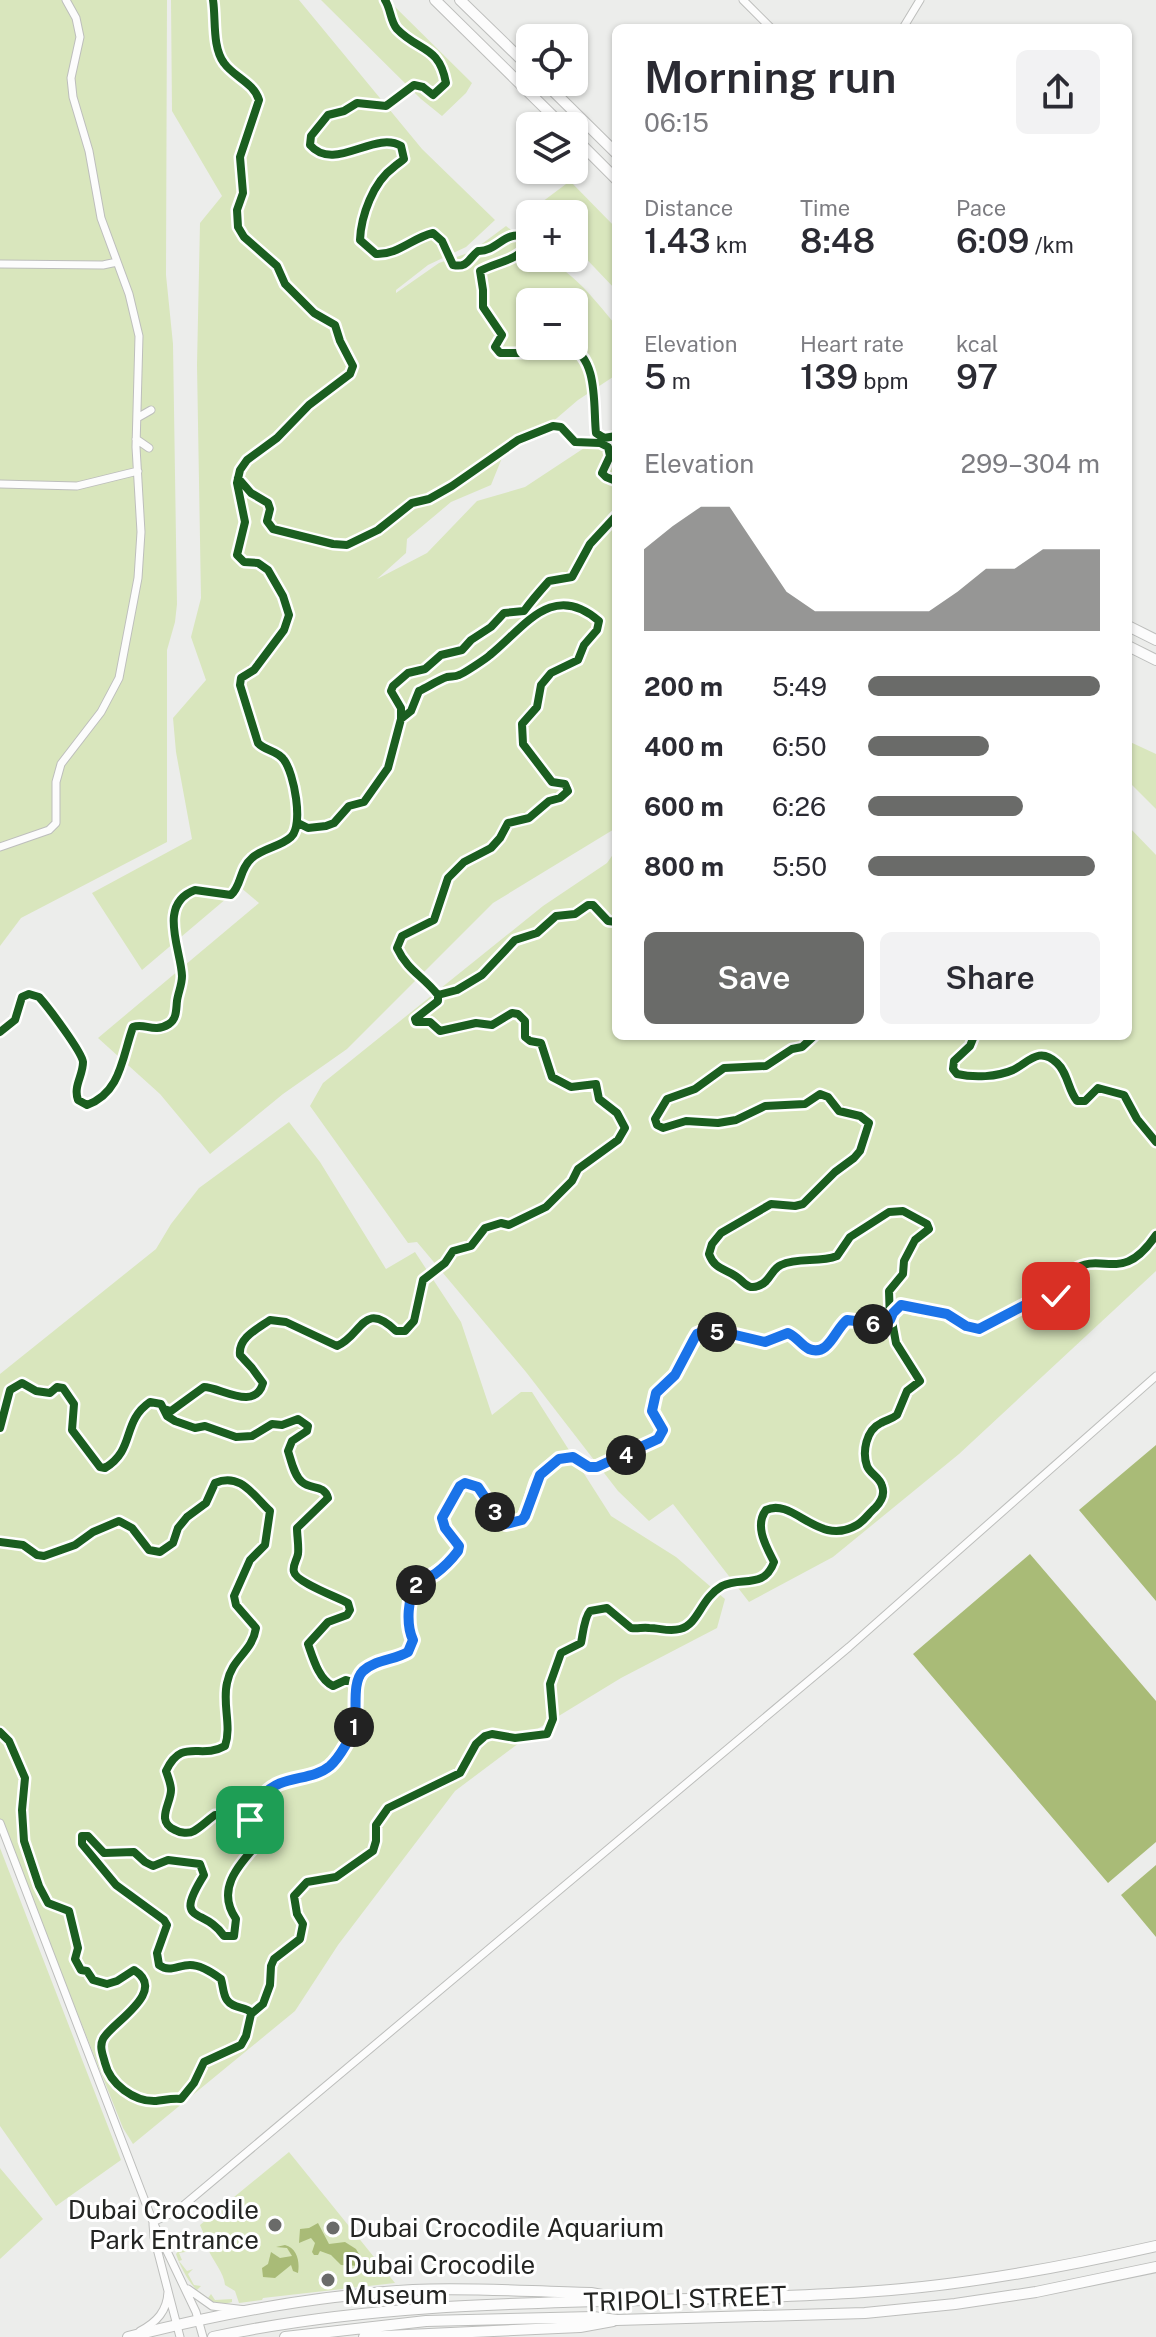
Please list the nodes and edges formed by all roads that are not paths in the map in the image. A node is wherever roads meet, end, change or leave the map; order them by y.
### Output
1 (66, 0) edge
2 (435, 0) edge
3 (460, 0) edge
4 (743, 0) edge
5 (920, 0) edge
6 (767, 24) edge
7 (905, 24) edge
8 (516, 54) edge
9 (558, 96) edge
10 (549, 112) edge
11 (612, 149) edge
12 (588, 151) edge
13 (612, 175) edge
14 (117, 262) junction
15 (0, 264) edge
16 (151, 410) dead end
17 (137, 418) junction
18 (136, 439) junction
19 (149, 448) dead end
20 (138, 471) junction
21 (0, 484) edge
22 (1132, 628) edge
23 (1156, 640) edge
24 (1132, 648) edge
25 (1156, 660) edge
26 (0, 847) edge
27 (1156, 1376) edge
28 (0, 1823) edge
29 (153, 2222) junction
30 (1156, 2246) edge
31 (1156, 2267) edge
32 (183, 2282) junction
33 (168, 2286) junction
34 (619, 2299) junction
35 (248, 2311) junction
36 (617, 2320) junction
37 (200, 2321) junction
38 (179, 2332) edge
39 (130, 2337) edge
40 (190, 2337) edge
41 (203, 2337) edge
42 (213, 2337) edge
43 (285, 2337) edge
44 (364, 2337) edge

1 - 14 street
2 - 10 highway
3 - 8 highway
4 - 6 street
5 - 7 street
9 - 11 highway
12 - 13 highway
14 - 15 street
14 - 17 street
16 - 17 street
17 - 18 street
18 - 19 street
18 - 20 street
20 - 21 street
20 - 26 street
22 - 23 highway
24 - 25 highway
27 - 29 street
28 - 29 street
29 - 32 street
29 - 33 street
30 - 34 highway, TRIPOLI STREET
31 - 36 highway, TRIPOLI STREET
32 - 35 street
32 - 37 street
33 - 38 street
33 - 39 street
34 - 35 highway
34 - 42 highway, TRIPOLI STREET
35 - 37 highway
36 - 43 highway, TRIPOLI STREET
36 - 44 highway
37 - 38 highway
37 - 41 street
38 - 39 highway
38 - 40 highway

